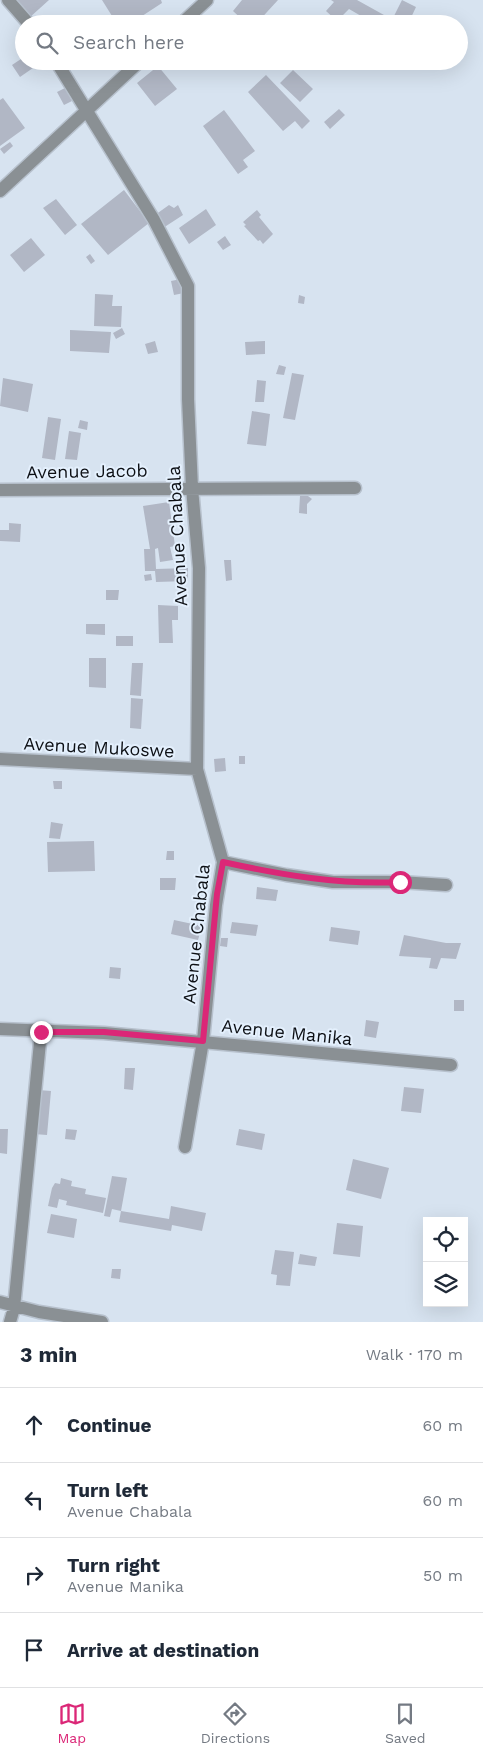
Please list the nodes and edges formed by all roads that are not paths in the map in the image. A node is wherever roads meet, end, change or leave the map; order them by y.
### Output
1 (8, 0) edge
2 (207, 0) edge
3 (21, 15) edge
4 (191, 15) edge
5 (62, 70) edge
6 (130, 70) edge
7 (88, 109) junction
8 (0, 191) edge
9 (192, 488) junction
10 (355, 488) dead end
11 (0, 490) edge
12 (0, 759) edge
13 (197, 769) junction
14 (223, 862) junction
15 (446, 885) dead end
16 (0, 1029) edge
17 (41, 1032) junction
18 (203, 1041) junction
19 (451, 1065) dead end
20 (185, 1148) dead end
21 (0, 1302) edge
22 (14, 1308) junction
23 (10, 1322) edge
24 (102, 1322) edge

1 - 3 street
2 - 4 street
5 - 7 street, Avenue Chabala
6 - 7 street
7 - 8 street
7 - 9 street, Avenue Chabala
9 - 10 street, Avenue Jacob
9 - 11 street, Avenue Jacob
9 - 13 street, Avenue Chabala
12 - 13 street, Avenue Mukoswe
13 - 14 street, Avenue Chabala
14 - 15 street
14 - 18 street, Avenue Chabala
16 - 17 street, Avenue Manika
17 - 18 street, Avenue Manika
17 - 22 street
18 - 19 street, Avenue Manika
18 - 20 street, Avenue Chabala
21 - 22 street
22 - 23 street
22 - 24 street

